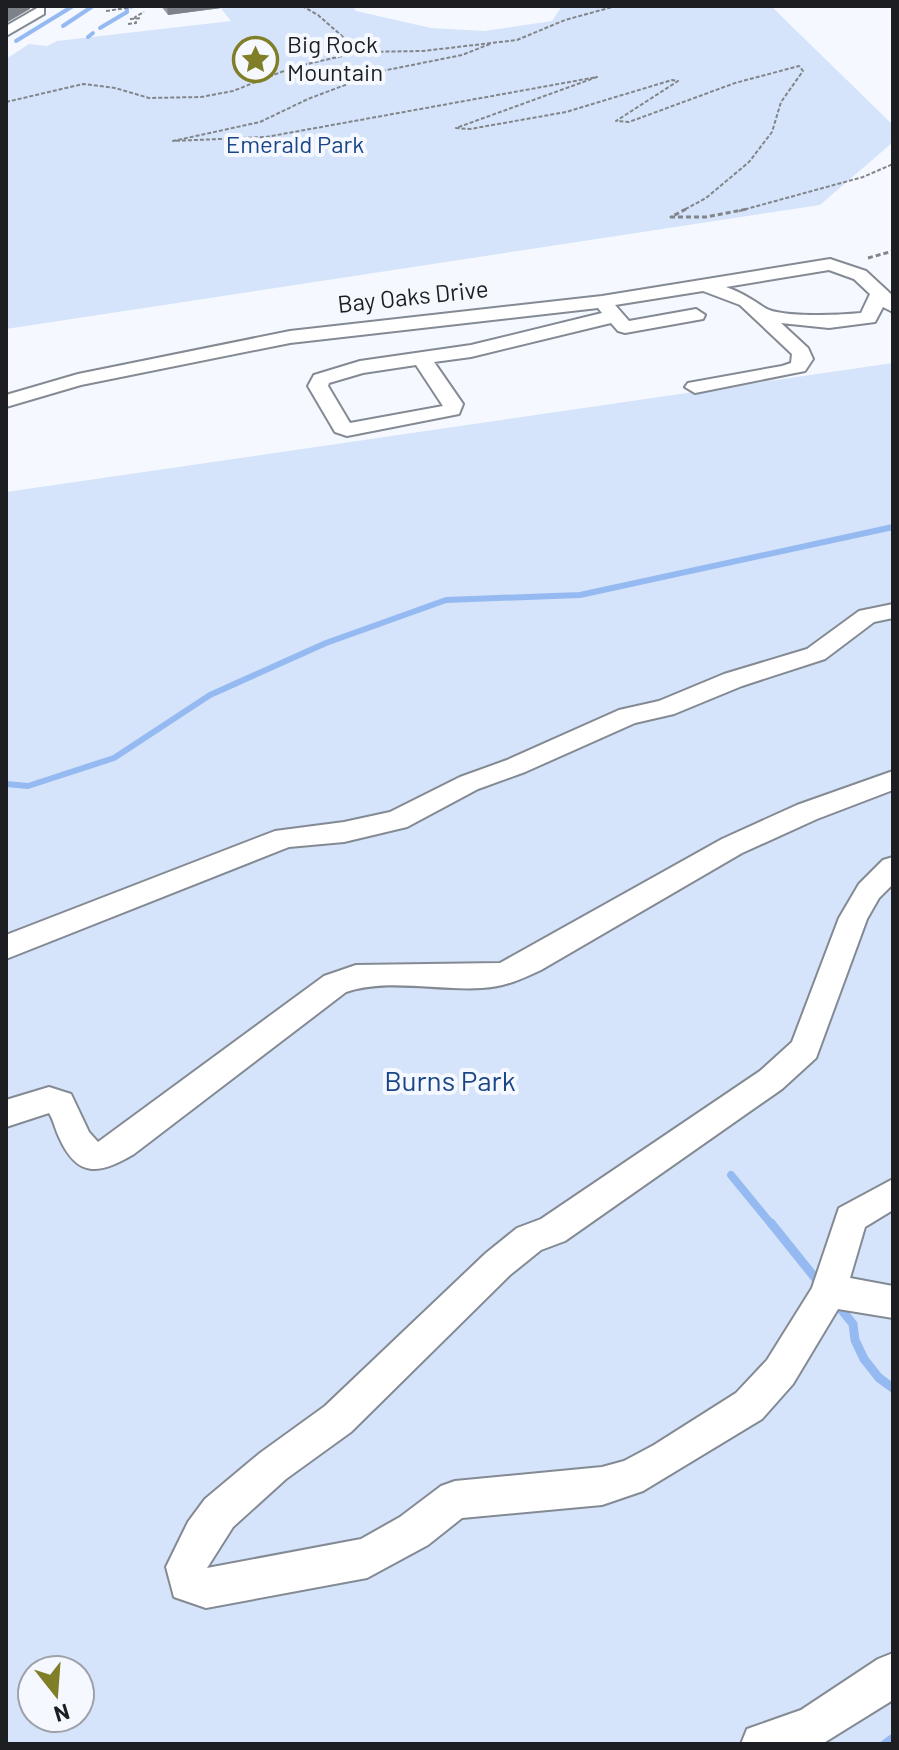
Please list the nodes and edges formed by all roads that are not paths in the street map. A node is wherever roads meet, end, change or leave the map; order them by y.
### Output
1 (39, 11) dead end
2 (6, 32) edge
3 (757, 276) junction
4 (703, 284) junction
5 (886, 300) edge
6 (608, 309) junction
7 (696, 315) dead end
8 (762, 315) junction
9 (804, 321) junction
10 (423, 360) junction
11 (695, 387) dead end
12 (6, 401) edge
13 (893, 611) edge
14 (893, 780) edge
15 (893, 867) edge
16 (6, 948) edge
17 (6, 1114) edge
18 (893, 1193) edge
19 (828, 1294) junction
20 (893, 1302) edge
21 (893, 1674) edge
22 (819, 1736) edge
23 (762, 1744) edge

1 - 2 street
3 - 4 street, Bay Oaks Drive
3 - 5 street, Bay Oaks Drive
3 - 9 street
4 - 6 street, Bay Oaks Drive
4 - 8 street
5 - 9 street
6 - 7 street
6 - 10 street
6 - 12 street, Bay Oaks Drive
8 - 9 street
8 - 11 street
10 - 10 street
13 - 16 street
14 - 17 street
15 - 19 street
18 - 19 street
19 - 20 street
21 - 22 street
22 - 23 street

